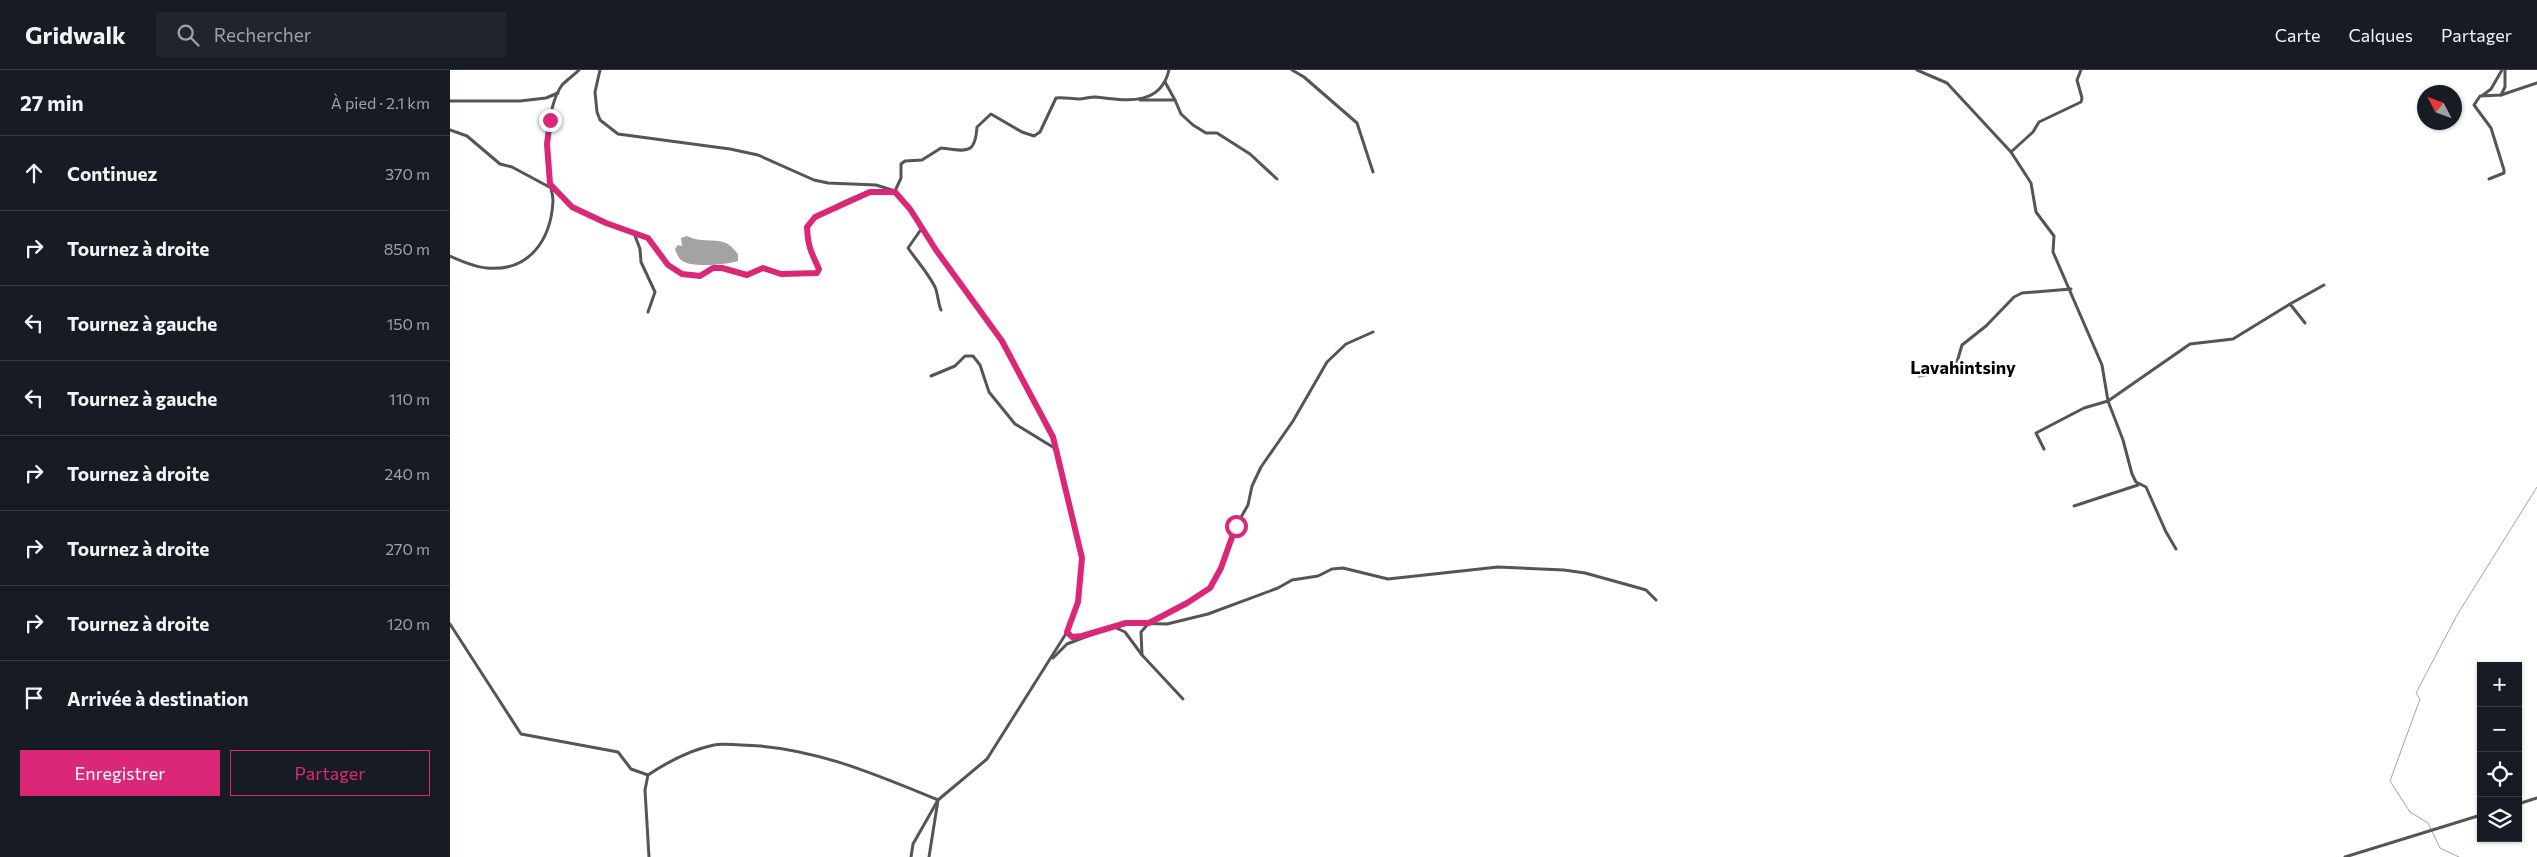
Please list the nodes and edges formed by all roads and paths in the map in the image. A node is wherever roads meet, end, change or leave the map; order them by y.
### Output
1 (579, 70) edge
2 (600, 70) edge
3 (1168, 70) edge
4 (1292, 70) edge
5 (1917, 70) edge
6 (2081, 70) edge
7 (2503, 70) edge
8 (1165, 82) junction
9 (2537, 83) edge
10 (559, 92) junction
11 (2483, 95) junction
12 (2501, 95) junction
13 (1139, 100) junction
14 (1175, 100) junction
15 (450, 101) edge
16 (450, 130) edge
17 (2011, 152) junction
18 (1373, 172) dead end
19 (1276, 179) dead end
20 (2489, 179) dead end
21 (553, 189) junction
22 (895, 192) junction
23 (923, 228) junction
24 (634, 233) junction
25 (450, 256) edge
26 (2324, 285) dead end
27 (2071, 289) junction
28 (2290, 304) junction
29 (941, 310) dead end
30 (648, 312) dead end
31 (2305, 324) dead end
32 (1373, 332) dead end
33 (931, 376) dead end
34 (1919, 376) dead end
35 (2108, 401) junction
36 (2044, 449) dead end
37 (1057, 450) junction
38 (2139, 484) junction
39 (2074, 506) dead end
40 (2176, 548) dead end
41 (1656, 600) dead end
42 (1149, 623) junction
43 (450, 624) edge
44 (1111, 627) junction
45 (1067, 632) junction
46 (1082, 636) junction
47 (1142, 655) junction
48 (1049, 662) junction
49 (1183, 698) dead end
50 (648, 775) junction
51 (2537, 798) edge
52 (938, 800) junction
53 (2522, 803) edge
54 (2477, 816) edge
55 (649, 857) edge
56 (912, 857) edge
57 (929, 857) edge
58 (2345, 857) edge

1 - 10 street
2 - 22 street
3 - 8 street
4 - 18 street
5 - 17 street
6 - 17 street
7 - 11 street
7 - 12 street
8 - 13 street
8 - 14 street
9 - 12 street
10 - 15 street
10 - 21 street
11 - 12 street
11 - 20 street
13 - 14 street
13 - 22 street
14 - 19 street
16 - 21 street
17 - 27 street
21 - 24 street
21 - 25 street
22 - 23 street
22 - 24 street
23 - 29 street
23 - 37 street
24 - 30 street
26 - 28 street
27 - 34 street
27 - 35 street
28 - 31 street
28 - 35 street
32 - 42 street
33 - 37 street
35 - 36 street
35 - 38 street
37 - 45 street
38 - 39 street
38 - 40 street
41 - 42 street
42 - 44 street
42 - 47 street
43 - 50 street
44 - 46 street
44 - 47 street
45 - 46 street
45 - 48 street
46 - 48 street
47 - 49 street
48 - 52 street
50 - 52 street
50 - 55 street
51 - 53 street
52 - 56 street
52 - 57 street
54 - 58 street

